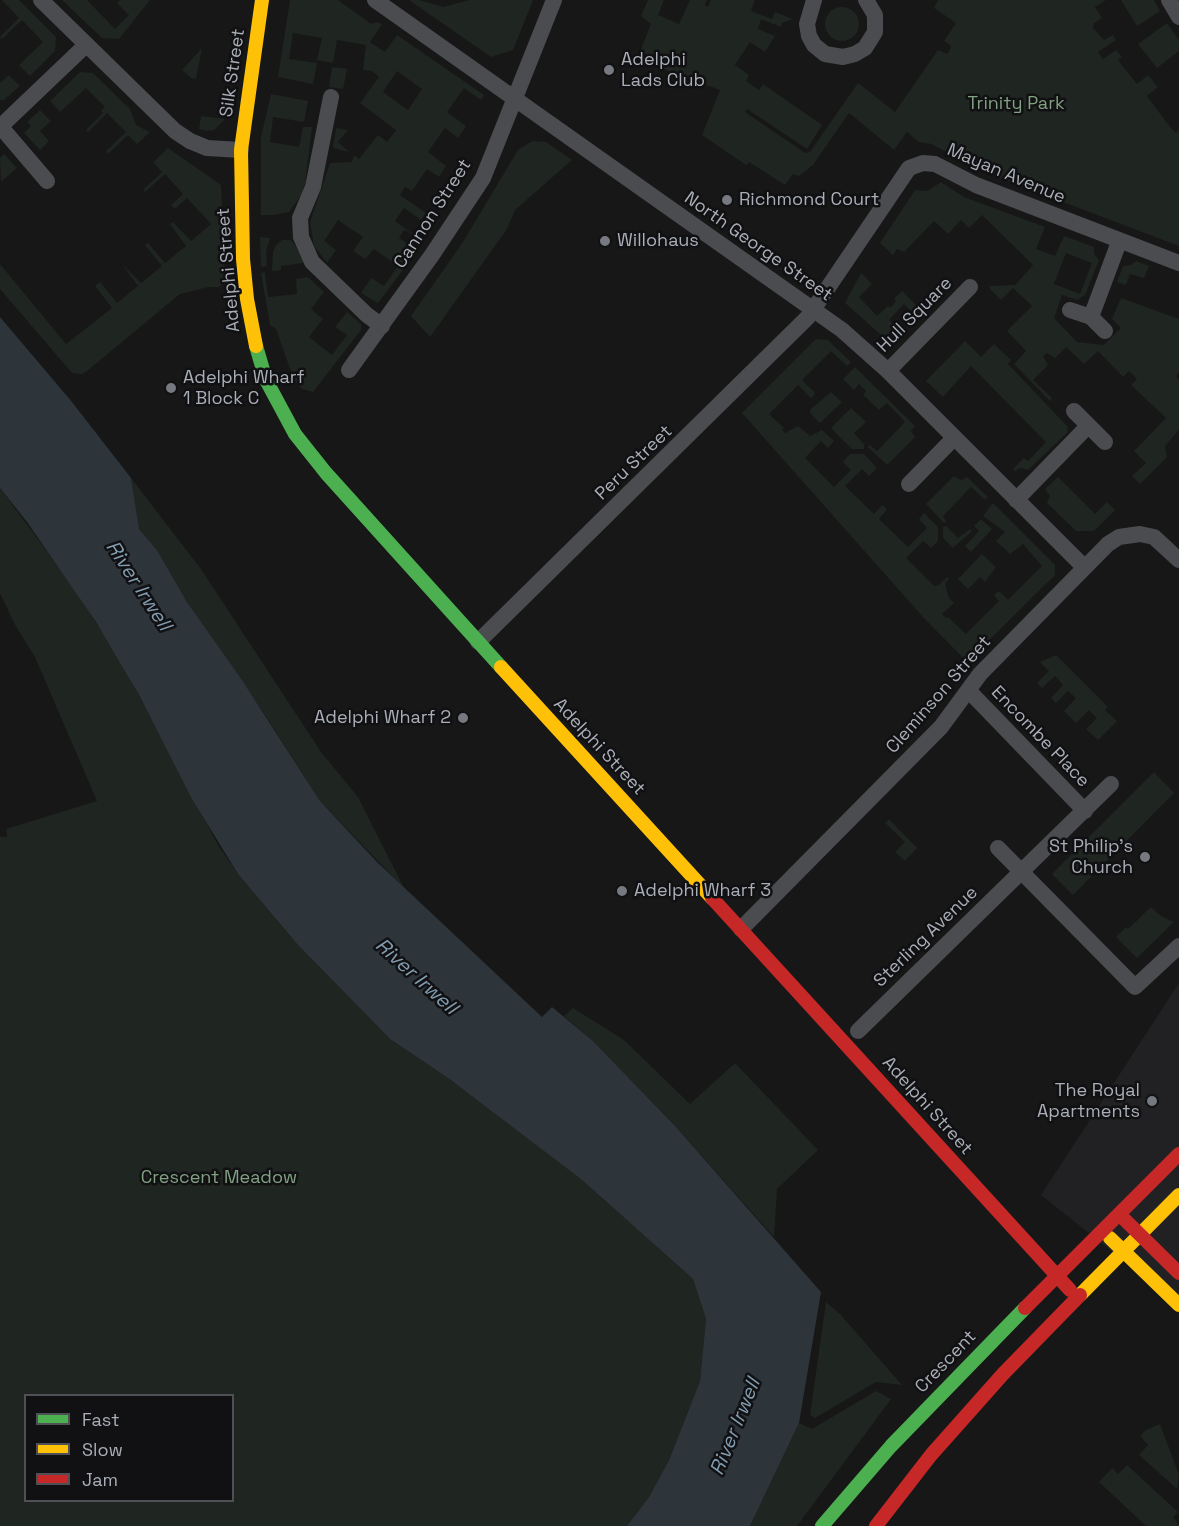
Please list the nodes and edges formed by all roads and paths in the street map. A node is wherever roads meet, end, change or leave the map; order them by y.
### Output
1 (41, 0) edge
2 (262, 0) edge
3 (375, 0) edge
4 (554, 0) edge
5 (814, 0) edge
6 (866, 0) edge
7 (1169, 0) edge
8 (1179, 17) edge
9 (86, 45) junction
10 (331, 97) dead end
11 (516, 98) junction
12 (0, 126) edge
13 (241, 150) junction
14 (47, 181) dead end
15 (1119, 242) junction
16 (1179, 263) edge
17 (970, 287) dead end
18 (814, 308) junction
19 (1070, 310) dead end
20 (1091, 317) junction
21 (382, 326) junction
22 (1106, 331) dead end
23 (349, 370) dead end
24 (888, 371) junction
25 (1074, 411) dead end
26 (1088, 426) junction
27 (954, 438) junction
28 (1105, 442) dead end
29 (909, 484) dead end
30 (1016, 500) junction
31 (1179, 560) edge
32 (1084, 567) junction
33 (478, 642) junction
34 (968, 690) junction
35 (1111, 784) dead end
36 (1085, 811) junction
37 (999, 848) dead end
38 (1022, 873) junction
39 (741, 929) junction
40 (1179, 946) edge
41 (858, 1031) dead end
42 (1179, 1154) edge
43 (1179, 1196) edge
44 (1119, 1214) junction
45 (1103, 1231) junction
46 (1140, 1235) junction
47 (1124, 1251) junction
48 (1179, 1272) edge
49 (1057, 1277) junction
50 (1078, 1298) junction
51 (1179, 1305) edge
52 (822, 1526) edge
53 (876, 1526) edge

1 - 9 street
2 - 13 main road, Silk Street
3 - 11 street, North George Street
4 - 11 street, Cannon Street
5 - 6 street
7 - 8 street
9 - 12 street
9 - 13 street
10 - 21 street
11 - 18 street, North George Street
11 - 21 street, Cannon Street
12 - 14 street
13 - 33 main road, Adelphi Street
15 - 16 street, Mayan Avenue
15 - 18 street, Mayan Avenue
15 - 20 street
17 - 24 street, Hull Square
18 - 24 street, North George Street
18 - 33 street, Peru Street
19 - 20 street
20 - 22 street
21 - 23 street, Cannon Street
24 - 27 street, North George Street
25 - 26 street
26 - 28 street
26 - 30 street
27 - 29 street
27 - 30 street, North George Street
30 - 32 street, North George Street
31 - 32 street, Cleminson Street
32 - 34 street, Cleminson Street
33 - 39 main road, Adelphi Street
34 - 36 street, Encombe Place
34 - 39 street, Cleminson Street
35 - 36 street, Sterling Avenue
36 - 38 street, Sterling Avenue
37 - 38 street
38 - 40 street
38 - 41 street, Sterling Avenue
39 - 49 main road, Adelphi Street
42 - 44 main road, Crescent
43 - 46 main road
44 - 45 main road, Crescent
44 - 46 main road
45 - 47 main road
45 - 49 main road, Crescent
46 - 47 main road
46 - 48 main road
47 - 50 main road
47 - 51 main road
49 - 50 main road, Adelphi Street
49 - 52 main road, Crescent
50 - 53 main road

